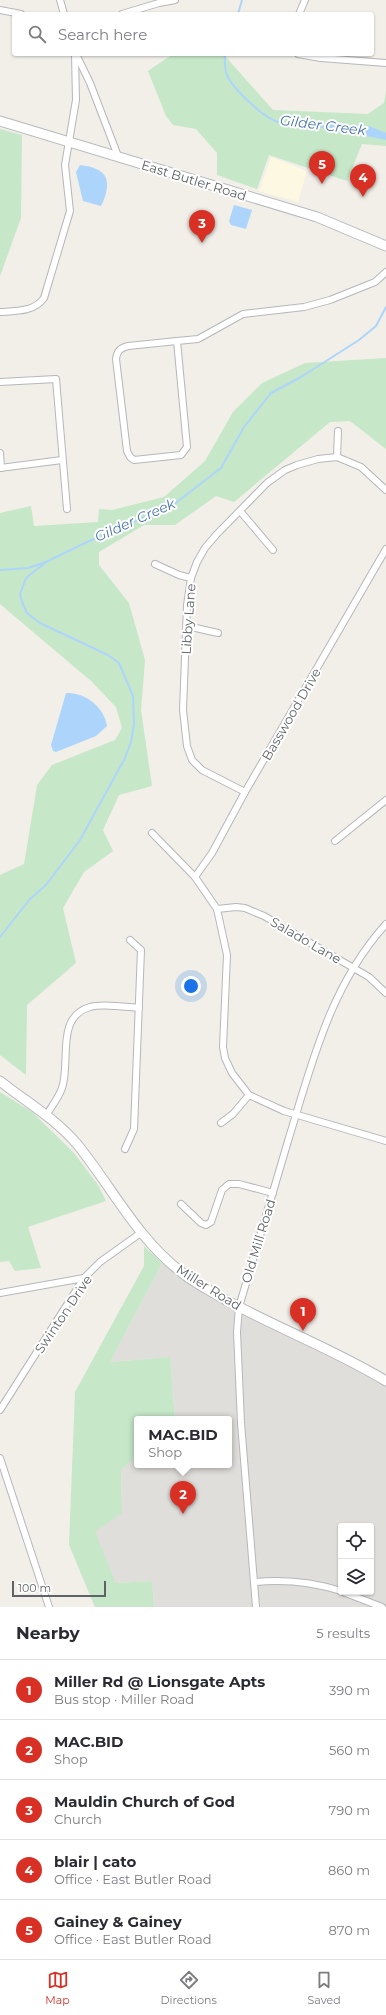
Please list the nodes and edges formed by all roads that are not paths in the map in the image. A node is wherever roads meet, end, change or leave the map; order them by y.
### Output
1 (60, 0) edge
2 (175, 0) edge
3 (305, 0) edge
4 (0, 10) edge
5 (12, 12) edge
6 (63, 12) edge
7 (129, 12) edge
8 (300, 12) edge
9 (76, 56) edge
10 (77, 56) edge
11 (310, 56) edge
12 (386, 63) edge
13 (0, 120) edge
14 (70, 142) junction
15 (118, 156) junction
16 (386, 246) edge
17 (386, 272) edge
18 (0, 312) edge
19 (177, 341) junction
20 (0, 382) edge
21 (338, 431) dead end
22 (0, 453) edge
23 (337, 457) junction
24 (62, 460) junction
25 (1, 468) edge
26 (386, 490) edge
27 (67, 509) dead end
28 (240, 511) junction
29 (386, 549) edge
30 (273, 550) dead end
31 (155, 564) dead end
32 (191, 578) junction
33 (187, 626) junction
34 (218, 633) dead end
35 (245, 792) junction
36 (386, 800) edge
37 (152, 833) dead end
38 (335, 841) dead end
39 (195, 877) junction
40 (217, 909) junction
41 (386, 924) edge
42 (130, 940) dead end
43 (353, 968) junction
44 (386, 993) edge
45 (139, 1008) junction
46 (0, 1081) edge
47 (249, 1095) junction
48 (47, 1114) junction
49 (296, 1114) junction
50 (221, 1123) dead end
51 (386, 1141) edge
52 (125, 1149) dead end
53 (273, 1193) junction
54 (181, 1204) dead end
55 (142, 1232) junction
56 (84, 1278) junction
57 (0, 1293) edge
58 (239, 1307) junction
59 (386, 1381) edge
60 (0, 1410) edge
61 (0, 1458) edge
62 (255, 1582) junction
63 (338, 1591) edge
64 (350, 1595) edge
65 (50, 1607) edge
66 (256, 1607) edge
67 (382, 1607) edge

1 - 6 street
2 - 7 street
3 - 8 street
4 - 5 street
9 - 14 street
10 - 15 street
11 - 12 street
13 - 14 street, East Butler Road
14 - 15 street, East Butler Road
14 - 18 street
15 - 16 street, East Butler Road
17 - 19 street
19 - 19 street
20 - 24 street
21 - 23 street
22 - 25 street
23 - 26 street
23 - 28 street, Libby Lane
24 - 25 street
24 - 27 street
28 - 30 street
28 - 32 street, Libby Lane
29 - 35 street, Basswood Drive
31 - 32 street
32 - 33 street, Libby Lane
33 - 34 street
33 - 35 street, Libby Lane
35 - 39 street, Basswood Drive
36 - 38 street
37 - 39 street
39 - 40 street
40 - 43 street, Salado Lane
40 - 47 street
41 - 43 street, Old Mill Road
42 - 45 street
43 - 44 street, Salado Lane
43 - 49 street, Old Mill Road
45 - 48 street
45 - 52 street
46 - 48 street, Miller Road
47 - 49 street
47 - 50 street
48 - 55 street, Miller Road
49 - 51 street
49 - 53 street, Old Mill Road
53 - 54 street
53 - 58 street, Old Mill Road
55 - 56 street, Swinton Drive
55 - 58 street, Miller Road
56 - 57 street
56 - 60 street, Swinton Drive
58 - 59 street, Miller Road
58 - 62 street, Old Mill Road
61 - 65 street
62 - 63 street
62 - 66 street, Old Mill Road
64 - 67 street

